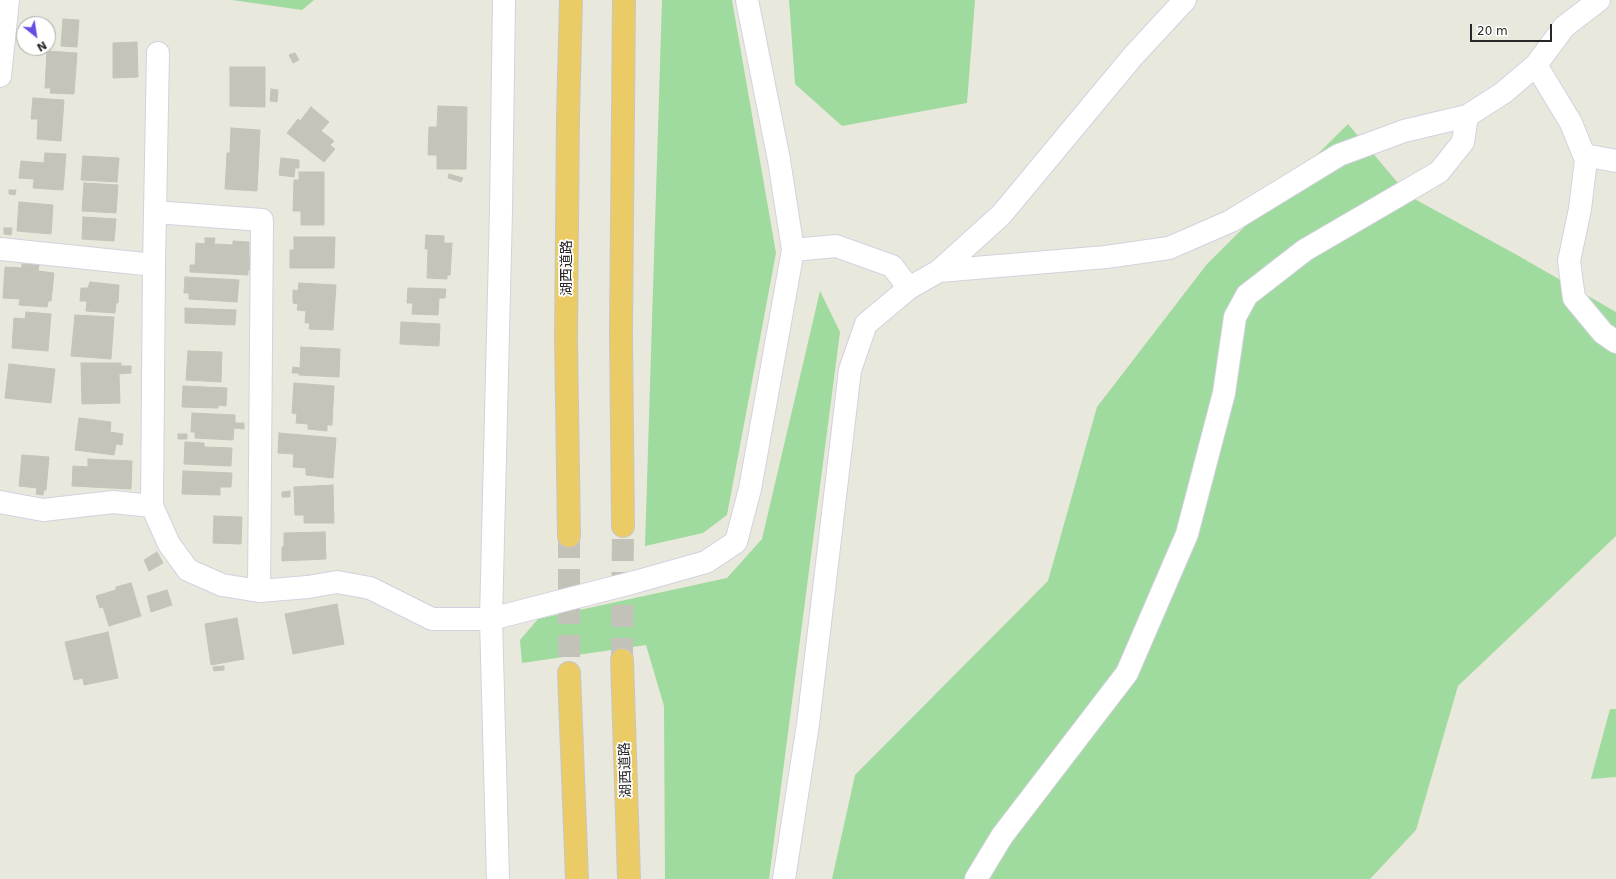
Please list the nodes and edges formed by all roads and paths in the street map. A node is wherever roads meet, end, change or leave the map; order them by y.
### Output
1 (8, 0) edge
2 (504, 0) edge
3 (570, 0) edge
4 (624, 0) edge
5 (747, 0) edge
6 (1184, 0) edge
7 (1599, 0) edge
8 (2, 36) edge
9 (158, 53) dead end
10 (1536, 65) junction
11 (0, 76) edge
12 (1467, 116) junction
13 (1584, 155) junction
14 (1616, 161) edge
15 (155, 212) junction
16 (0, 249) edge
17 (794, 250) junction
18 (154, 265) junction
19 (939, 271) junction
20 (909, 288) junction
21 (1612, 336) edge
22 (0, 502) edge
23 (152, 506) junction
24 (623, 526) tunnel mouth
25 (569, 536) tunnel mouth
26 (259, 590) junction
27 (491, 619) junction
28 (622, 660) tunnel mouth
29 (569, 673) tunnel mouth
30 (498, 879) edge
31 (577, 879) edge
32 (629, 879) edge
33 (784, 879) edge
34 (976, 879) edge

1 - 8 street
2 - 27 street
3 - 25 highway, 湖西道路
4 - 24 highway
5 - 17 street
6 - 19 street
7 - 10 street
8 - 11 street
9 - 15 street
10 - 12 street
10 - 13 street
12 - 19 street
12 - 34 street
13 - 14 street
13 - 21 street
15 - 18 street
15 - 26 street
16 - 18 street
17 - 20 street
17 - 27 street
18 - 23 street
19 - 20 street
20 - 33 street
22 - 23 street
23 - 26 street
26 - 27 street
27 - 30 street
28 - 32 highway, 湖西道路
29 - 31 highway

